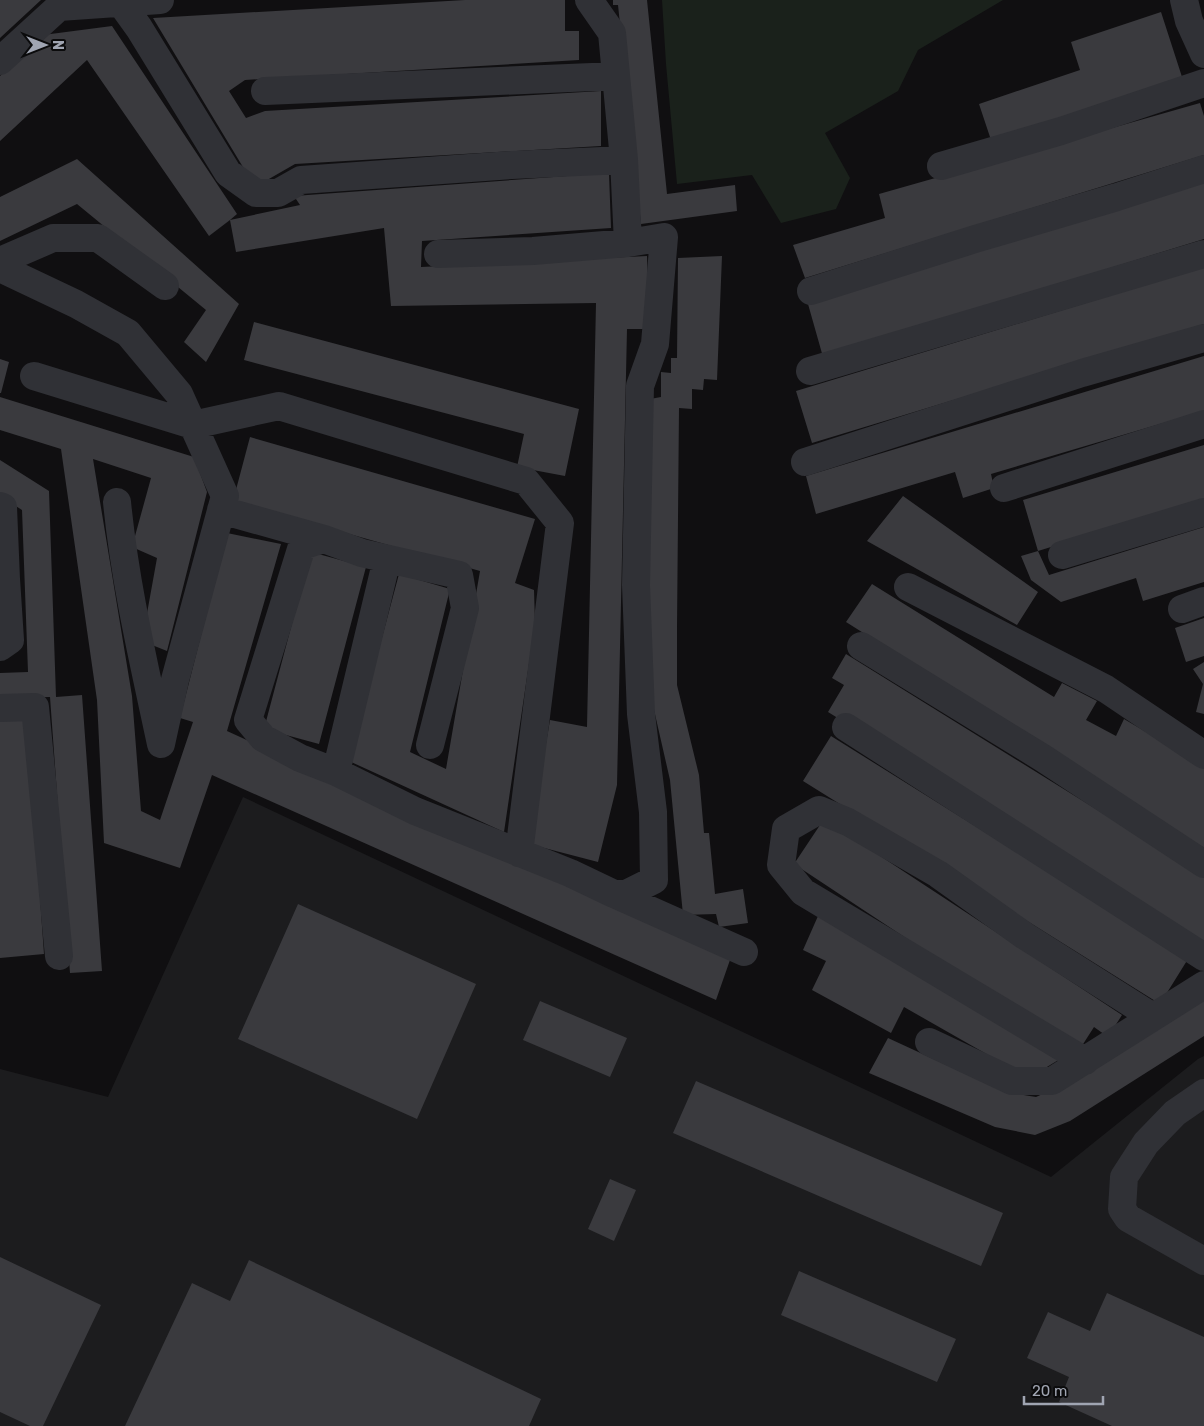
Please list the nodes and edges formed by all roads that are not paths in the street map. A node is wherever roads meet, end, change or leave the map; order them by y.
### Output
1 (160, 0) edge
2 (589, 0) edge
3 (1184, 0) edge
4 (116, 2) edge
5 (1204, 54) edge
6 (0, 62) edge
7 (616, 76) junction
8 (1204, 82) edge
9 (265, 91) dead end
10 (624, 160) junction
11 (941, 166) dead end
12 (1204, 169) edge
13 (628, 243) junction
14 (438, 254) dead end
15 (1204, 254) edge
16 (0, 260) edge
17 (0, 268) edge
18 (165, 286) dead end
19 (811, 292) dead end
20 (1204, 338) edge
21 (810, 371) dead end
22 (34, 376) dead end
23 (1204, 424) edge
24 (193, 425) junction
25 (805, 462) dead end
26 (1004, 488) dead end
27 (117, 502) dead end
28 (0, 506) edge
29 (221, 510) junction
30 (1204, 512) edge
31 (324, 539) junction
32 (1062, 555) dead end
33 (387, 559) junction
34 (908, 586) dead end
35 (861, 646) dead end
36 (0, 647) edge
37 (0, 708) edge
38 (846, 726) dead end
39 (430, 745) dead end
40 (1204, 755) edge
41 (336, 772) junction
42 (519, 853) junction
43 (1204, 864) edge
44 (614, 894) junction
45 (744, 952) dead end
46 (59, 956) dead end
47 (1204, 957) edge
48 (1204, 985) edge
49 (1153, 1017) junction
50 (928, 1042) dead end
51 (1085, 1061) junction
52 (1204, 1093) edge
53 (1204, 1261) edge

1 - 4 lane
2 - 7 lane
3 - 5 lane
4 - 6 lane
4 - 10 lane
7 - 9 lane
7 - 10 lane
8 - 11 lane
10 - 13 lane
12 - 19 lane
13 - 14 lane
13 - 44 lane
15 - 21 lane
16 - 18 lane
17 - 24 lane
20 - 25 lane
22 - 24 lane
23 - 26 lane
24 - 29 lane
24 - 42 lane
27 - 29 lane
28 - 36 lane
29 - 31 lane
30 - 32 lane
31 - 33 lane
31 - 41 lane
33 - 39 lane
33 - 41 lane
34 - 40 lane
35 - 43 lane
37 - 46 lane
38 - 47 lane
41 - 42 lane
42 - 44 lane
44 - 45 lane
48 - 49 lane
49 - 51 lane
49 - 51 lane
50 - 51 lane
52 - 53 lane

